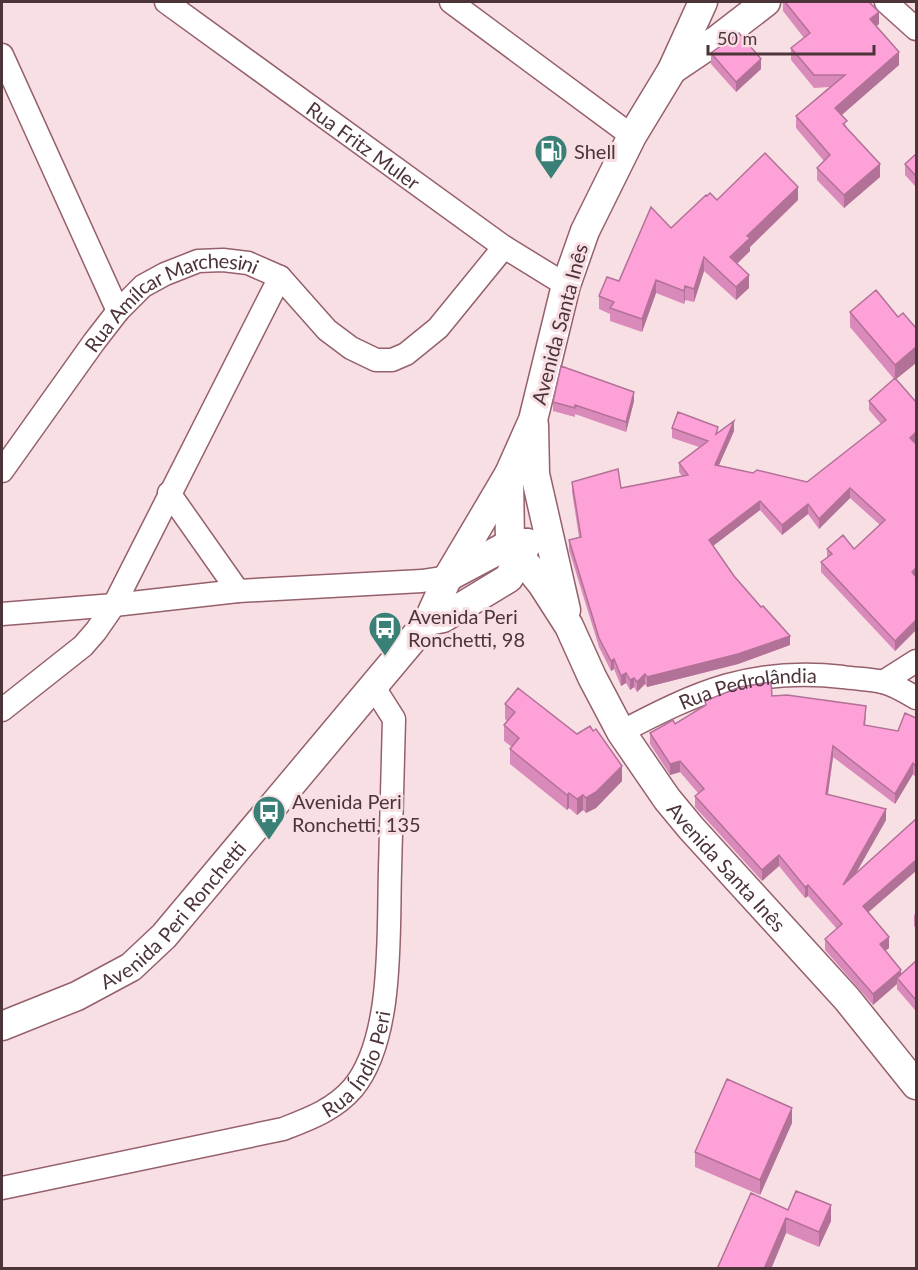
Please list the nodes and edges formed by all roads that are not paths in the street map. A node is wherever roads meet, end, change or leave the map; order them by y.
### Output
1 (166, 2) edge
2 (451, 2) edge
3 (703, 2) edge
4 (766, 2) edge
5 (886, 2) edge
6 (916, 29) edge
7 (2, 56) edge
8 (672, 70) junction
9 (632, 136) junction
10 (504, 248) junction
11 (279, 277) junction
12 (566, 285) junction
13 (118, 311) junction
14 (2, 471) edge
15 (522, 474) junction
16 (169, 493) junction
17 (519, 548) junction
18 (557, 565) junction
19 (448, 577) junction
20 (238, 591) junction
21 (114, 604) junction
22 (2, 614) edge
23 (428, 621) junction
24 (569, 626) junction
25 (916, 662) edge
26 (883, 682) junction
27 (374, 686) junction
28 (916, 698) edge
29 (2, 710) edge
30 (621, 732) junction
31 (2, 1026) edge
32 (916, 1085) edge
33 (2, 1188) edge

1 - 10 street, Rua Fritz Muler
2 - 9 street
3 - 8 main road, Avenida Santa Inês
4 - 8 main road, Avenida Santa Inês
5 - 6 street
7 - 13 street
8 - 9 main road, Avenida Santa Inês
9 - 12 main road, Avenida Santa Inês
10 - 11 street, Rua Amílcar Marchesini
10 - 12 street, Rua Fritz Muler
11 - 13 street, Rua Amílcar Marchesini
11 - 16 street
12 - 15 main road, Avenida Santa Inês
13 - 14 street, Rua Amílcar Marchesini
15 - 17 main road, Avenida Santa Inês
15 - 18 main road, Avenida Santa Inês
15 - 19 main road
16 - 20 street
16 - 21 street
17 - 18 main road
17 - 19 main road
17 - 23 main road
17 - 24 main road, Avenida Santa Inês
18 - 24 main road, Avenida Santa Inês
19 - 20 street
19 - 23 main road
20 - 21 street
21 - 22 street
21 - 29 street
23 - 27 main road, Avenida Peri Ronchetti
24 - 30 main road, Avenida Santa Inês
25 - 26 street
26 - 28 street
26 - 30 street, Rua Pedrolândia
27 - 31 main road, Avenida Peri Ronchetti
27 - 33 street, Rua Índio Peri
30 - 32 main road, Avenida Santa Inês

